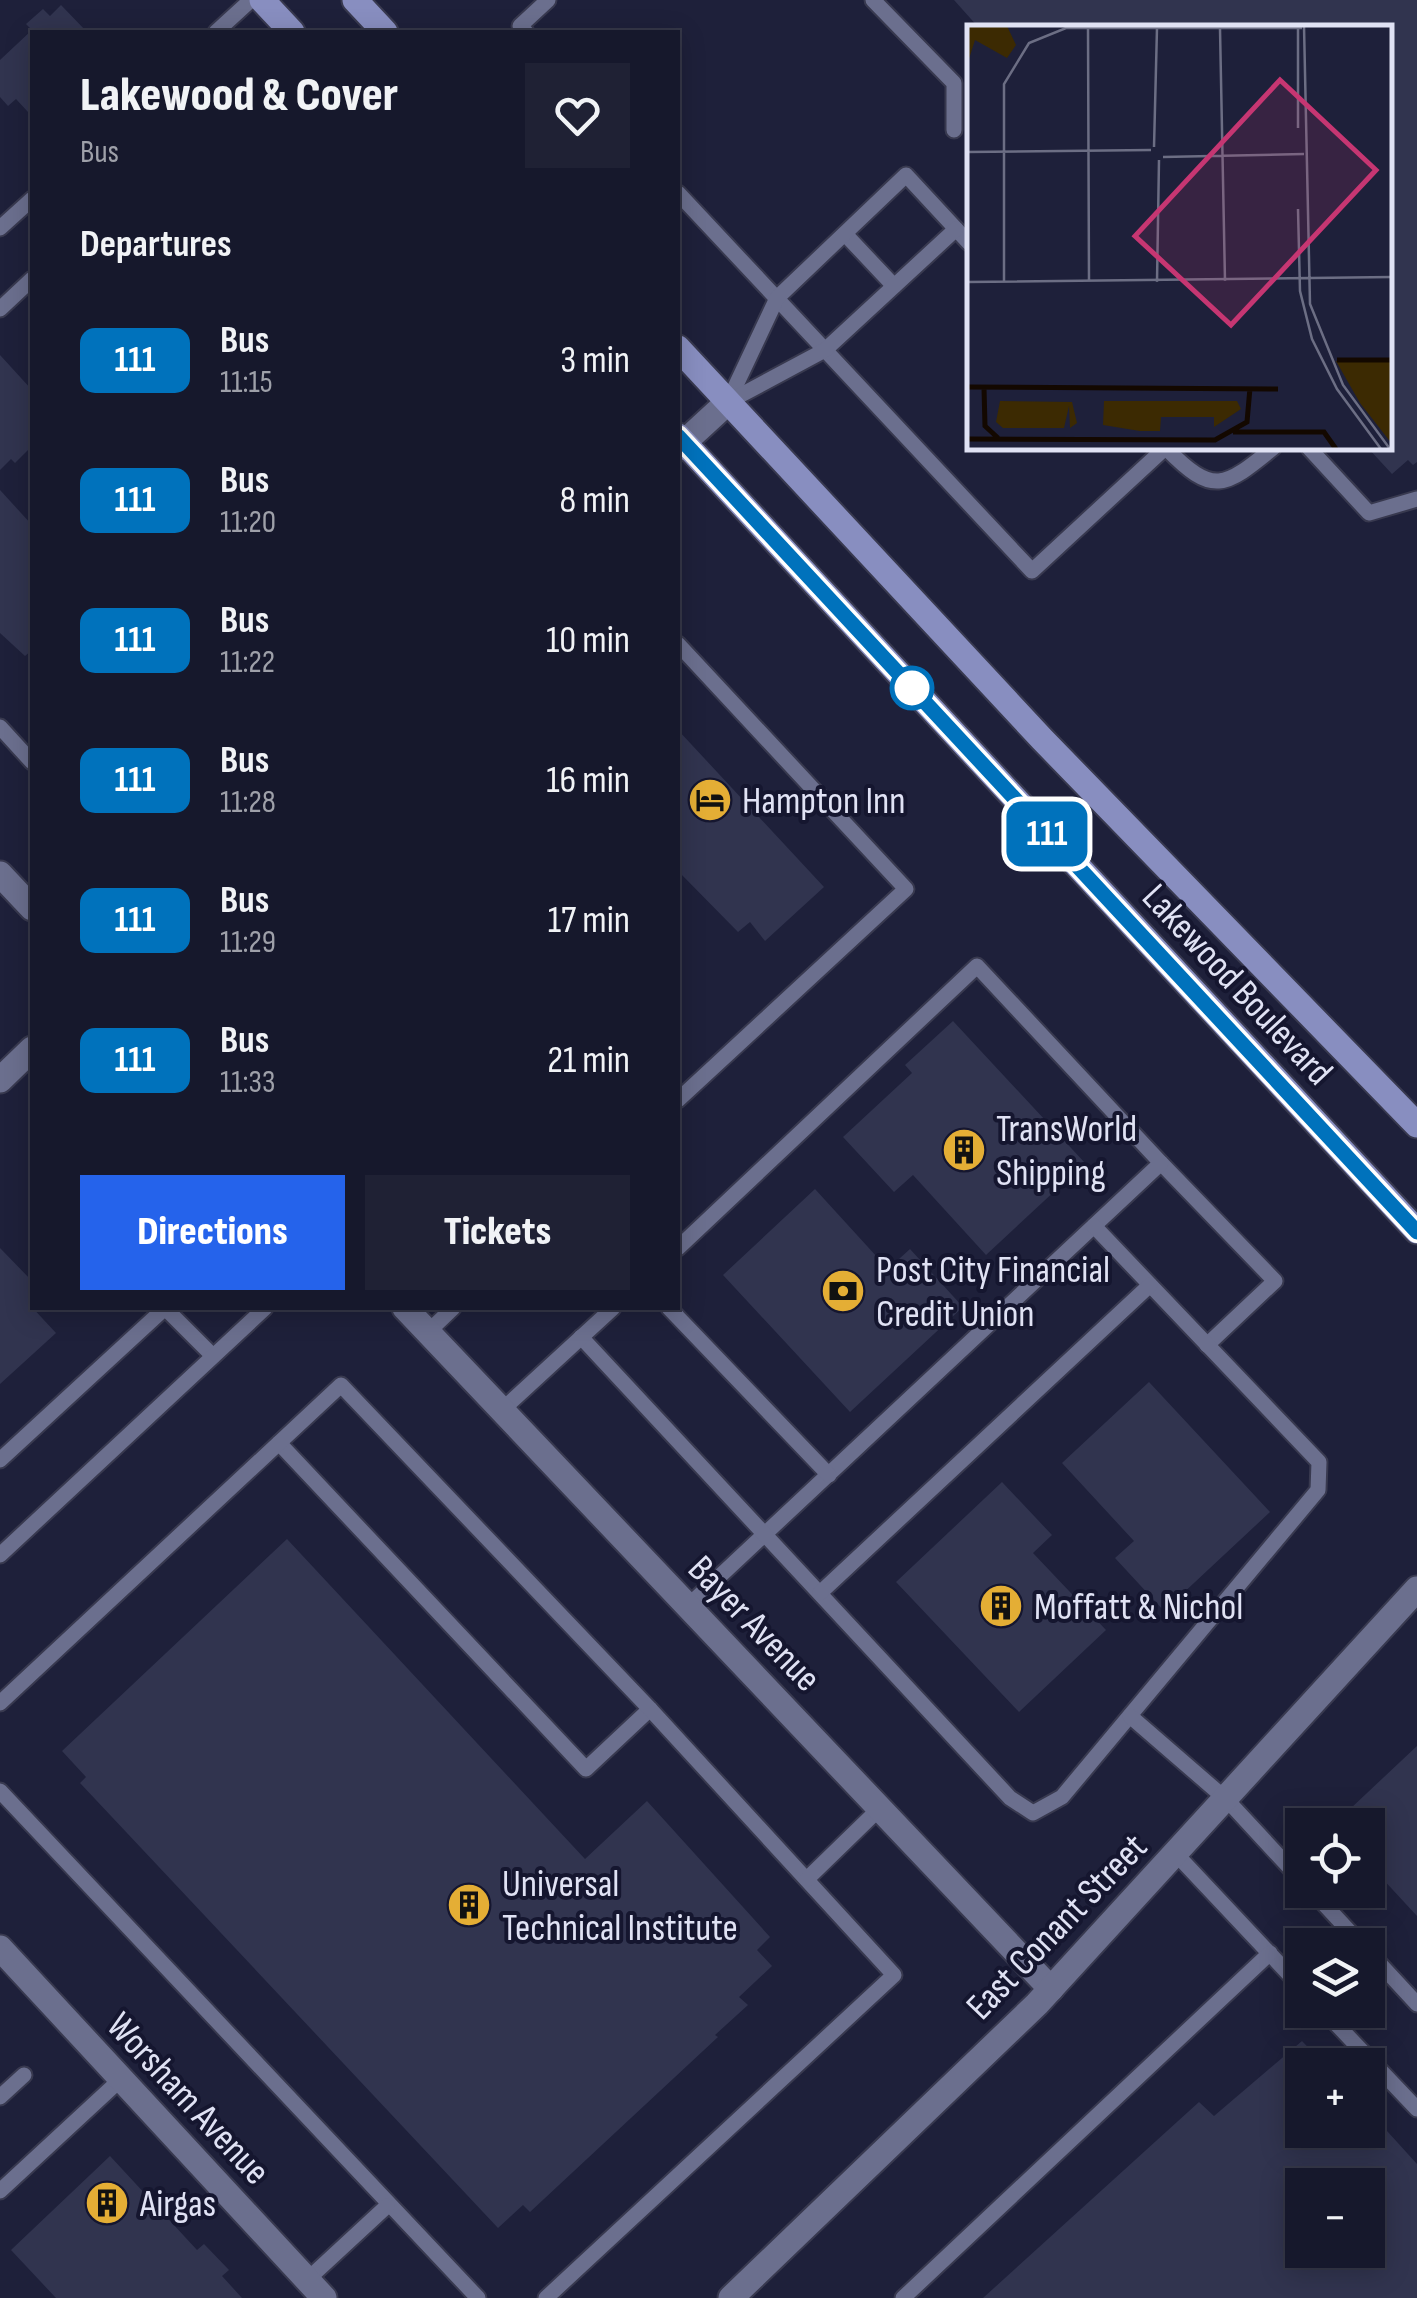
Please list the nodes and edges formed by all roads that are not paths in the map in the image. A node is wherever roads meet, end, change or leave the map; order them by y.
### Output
1 (251, 0) edge
2 (262, 0) edge
3 (355, 0) edge
4 (548, 0) edge
5 (873, 0) edge
6 (218, 30) edge
7 (290, 30) edge
8 (383, 30) edge
9 (524, 30) edge
10 (954, 130) dead end
11 (680, 195) edge
12 (30, 200) edge
13 (0, 228) edge
14 (956, 230) junction
15 (845, 234) junction
16 (967, 240) edge
17 (30, 280) edge
18 (894, 286) junction
19 (777, 298) junction
20 (0, 309) edge
21 (680, 350) edge
22 (825, 350) junction
23 (728, 402) junction
24 (680, 441) edge
25 (680, 443) edge
26 (1163, 450) edge
27 (1167, 450) edge
28 (1271, 450) edge
29 (1311, 450) edge
30 (1417, 499) edge
31 (680, 646) edge
32 (0, 727) edge
33 (30, 760) edge
34 (0, 874) edge
35 (30, 906) edge
36 (30, 1051) edge
37 (0, 1080) edge
38 (680, 1098) edge
39 (1417, 1125) edge
40 (1160, 1163) junction
41 (1094, 1226) junction
42 (1417, 1232) edge
43 (680, 1246) edge
44 (1150, 1286) junction
45 (163, 1310) edge
46 (167, 1310) edge
47 (263, 1310) edge
48 (407, 1310) edge
49 (451, 1310) edge
50 (611, 1310) edge
51 (671, 1310) edge
52 (428, 1332) junction
53 (580, 1337) junction
54 (1206, 1344) junction
55 (213, 1356) junction
56 (502, 1410) junction
57 (279, 1442) junction
58 (0, 1460) edge
59 (829, 1475) junction
60 (765, 1533) junction
61 (0, 1555) edge
62 (1417, 1589) edge
63 (820, 1593) junction
64 (688, 1606) junction
65 (0, 1703) edge
66 (650, 1709) junction
67 (1130, 1716) junction
68 (0, 1791) edge
69 (1227, 1800) junction
70 (880, 1808) junction
71 (1176, 1854) junction
72 (1285, 1863) edge
73 (806, 1879) junction
74 (1328, 1908) edge
75 (1346, 1928) edge
76 (0, 1948) edge
77 (1270, 1953) junction
78 (1285, 1969) edge
79 (1385, 1969) edge
80 (1052, 1989) junction
81 (1417, 2004) edge
82 (1341, 2028) edge
83 (24, 2074) dead end
84 (121, 2079) junction
85 (0, 2097) edge
86 (1417, 2109) edge
87 (0, 2191) edge
88 (387, 2206) junction
89 (315, 2289) edge
90 (478, 2298) edge
91 (546, 2298) edge
92 (731, 2298) edge
93 (903, 2298) edge

1 - 6 lane
2 - 7 main road
3 - 8 main road
4 - 9 lane
5 - 10 lane
11 - 19 lane
12 - 13 lane
14 - 15 lane
14 - 16 lane
14 - 18 lane
15 - 18 lane
15 - 19 lane
17 - 20 lane
18 - 22 lane
19 - 22 lane
19 - 23 lane
21 - 23 main road, Lakewood Boulevard
22 - 23 lane
22 - 26 lane
23 - 24 street
23 - 39 main road, Lakewood Boulevard
25 - 42 main road, Lakewood Boulevard
27 - 28 lane
29 - 30 lane
31 - 38 lane
32 - 33 lane
34 - 35 street
36 - 37 street
40 - 41 lane
40 - 43 lane
40 - 54 lane
41 - 44 lane
41 - 59 lane
44 - 54 lane
44 - 63 lane
45 - 58 lane
46 - 55 lane
47 - 55 lane
48 - 52 street, Bayer Avenue
49 - 52 lane
50 - 53 lane
51 - 59 lane
52 - 56 street, Bayer Avenue
53 - 56 lane
53 - 60 lane
54 - 67 lane
55 - 61 lane
56 - 64 street, Bayer Avenue
57 - 65 lane
57 - 66 lane
57 - 66 lane
59 - 60 lane
60 - 63 lane
60 - 64 lane
62 - 69 street, East Conant Street
63 - 67 lane
64 - 70 street, Bayer Avenue
66 - 73 lane
67 - 69 lane
68 - 88 lane
69 - 71 street, East Conant Street
69 - 72 lane
70 - 73 lane
70 - 80 street, Bayer Avenue
71 - 77 lane
71 - 80 street, East Conant Street
73 - 91 lane
74 - 75 lane
76 - 84 street, Worsham Avenue
77 - 78 lane
77 - 93 lane
79 - 81 lane
80 - 92 street, East Conant Street
82 - 86 lane
83 - 85 lane
84 - 87 lane
84 - 89 street, Worsham Avenue
88 - 89 lane
88 - 90 lane

